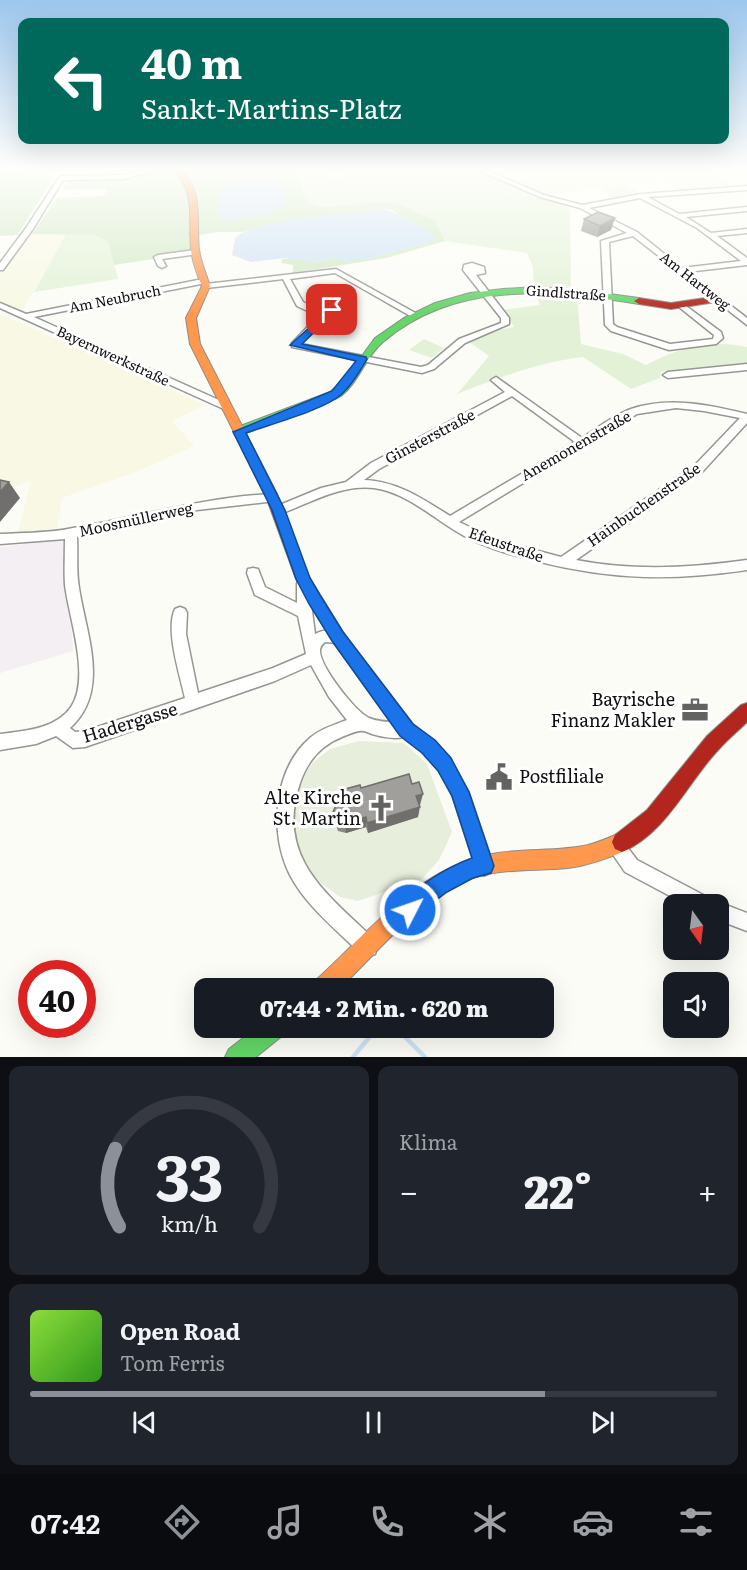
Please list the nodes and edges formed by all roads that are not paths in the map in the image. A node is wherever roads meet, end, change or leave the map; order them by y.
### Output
1 (37, 218) edge
2 (193, 218) edge
3 (604, 218) edge
4 (682, 218) edge
5 (747, 231) edge
6 (634, 234) junction
7 (710, 235) junction
8 (195, 252) junction
9 (747, 262) edge
10 (162, 266) dead end
11 (0, 268) edge
12 (683, 270) junction
13 (470, 272) dead end
14 (286, 278) junction
15 (204, 284) junction
16 (485, 293) junction
17 (608, 295) junction
18 (719, 299) junction
19 (0, 305) edge
20 (682, 305) junction
21 (415, 315) junction
22 (27, 316) junction
23 (747, 322) edge
24 (362, 359) junction
25 (747, 367) edge
26 (668, 375) dead end
27 (496, 380) dead end
28 (512, 392) junction
29 (226, 407) junction
30 (747, 417) edge
31 (239, 432) junction
32 (580, 441) junction
33 (350, 484) junction
34 (275, 504) junction
35 (450, 522) junction
36 (71, 533) junction
37 (0, 539) edge
38 (562, 563) junction
39 (747, 565) edge
40 (254, 573) dead end
41 (303, 579) junction
42 (180, 613) dead end
43 (305, 613) junction
44 (338, 637) junction
45 (313, 658) junction
46 (193, 703) junction
47 (747, 711) edge
48 (363, 723) junction
49 (59, 729) junction
50 (406, 730) junction
51 (0, 742) edge
52 (616, 846) junction
53 (484, 866) junction
54 (684, 894) edge
55 (729, 915) edge
56 (747, 922) edge
57 (370, 949) junction
58 (336, 978) edge
59 (261, 1038) edge
60 (237, 1057) edge

1 - 11 street
2 - 8 street
3 - 6 street, Am Hartweg
4 - 7 street
5 - 7 street
6 - 12 street, Am Hartweg
6 - 17 street
7 - 9 street
8 - 10 street
8 - 15 street
9 - 12 street
12 - 18 street, Am Hartweg
13 - 16 street
14 - 15 street, Am Neubruch
14 - 21 street, Am Neubruch
14 - 24 street
15 - 22 street, Am Neubruch
15 - 29 street
16 - 17 street, Gindlstraße
16 - 21 street, Gindlstraße
16 - 24 street
17 - 20 street, Gindlstraße
17 - 20 street
18 - 20 street, Gindlstraße
18 - 23 street, Am Hartweg
19 - 22 street, Bayernwerkstraße
21 - 24 street, Gindlstraße
22 - 29 street, Bayernwerkstraße
24 - 31 street, Gindlstraße
25 - 26 street
27 - 28 street
28 - 32 street
28 - 33 street, Ginsterstraße
29 - 31 street
30 - 32 street, Anemonenstraße
30 - 38 street, Hainbuchenstraße
31 - 34 street
32 - 35 street, Anemonenstraße
33 - 34 street, Efeustraße
33 - 35 street, Efeustraße
34 - 36 street, Moosmüllerweg
34 - 41 street
35 - 38 street, Efeustraße
36 - 37 street, Moosmüllerweg
36 - 49 street
38 - 39 street, Efeustraße
40 - 43 street
41 - 43 street
41 - 44 street
42 - 46 street, Hadergasse
43 - 45 street
44 - 45 street
44 - 50 street
45 - 46 street, Hadergasse
45 - 48 street
46 - 49 street, Hadergasse
47 - 52 street
48 - 50 street
48 - 57 street
49 - 51 street, Hadergasse
50 - 53 street
52 - 53 street
52 - 54 street
53 - 57 street
55 - 56 street
57 - 58 street
59 - 60 street

